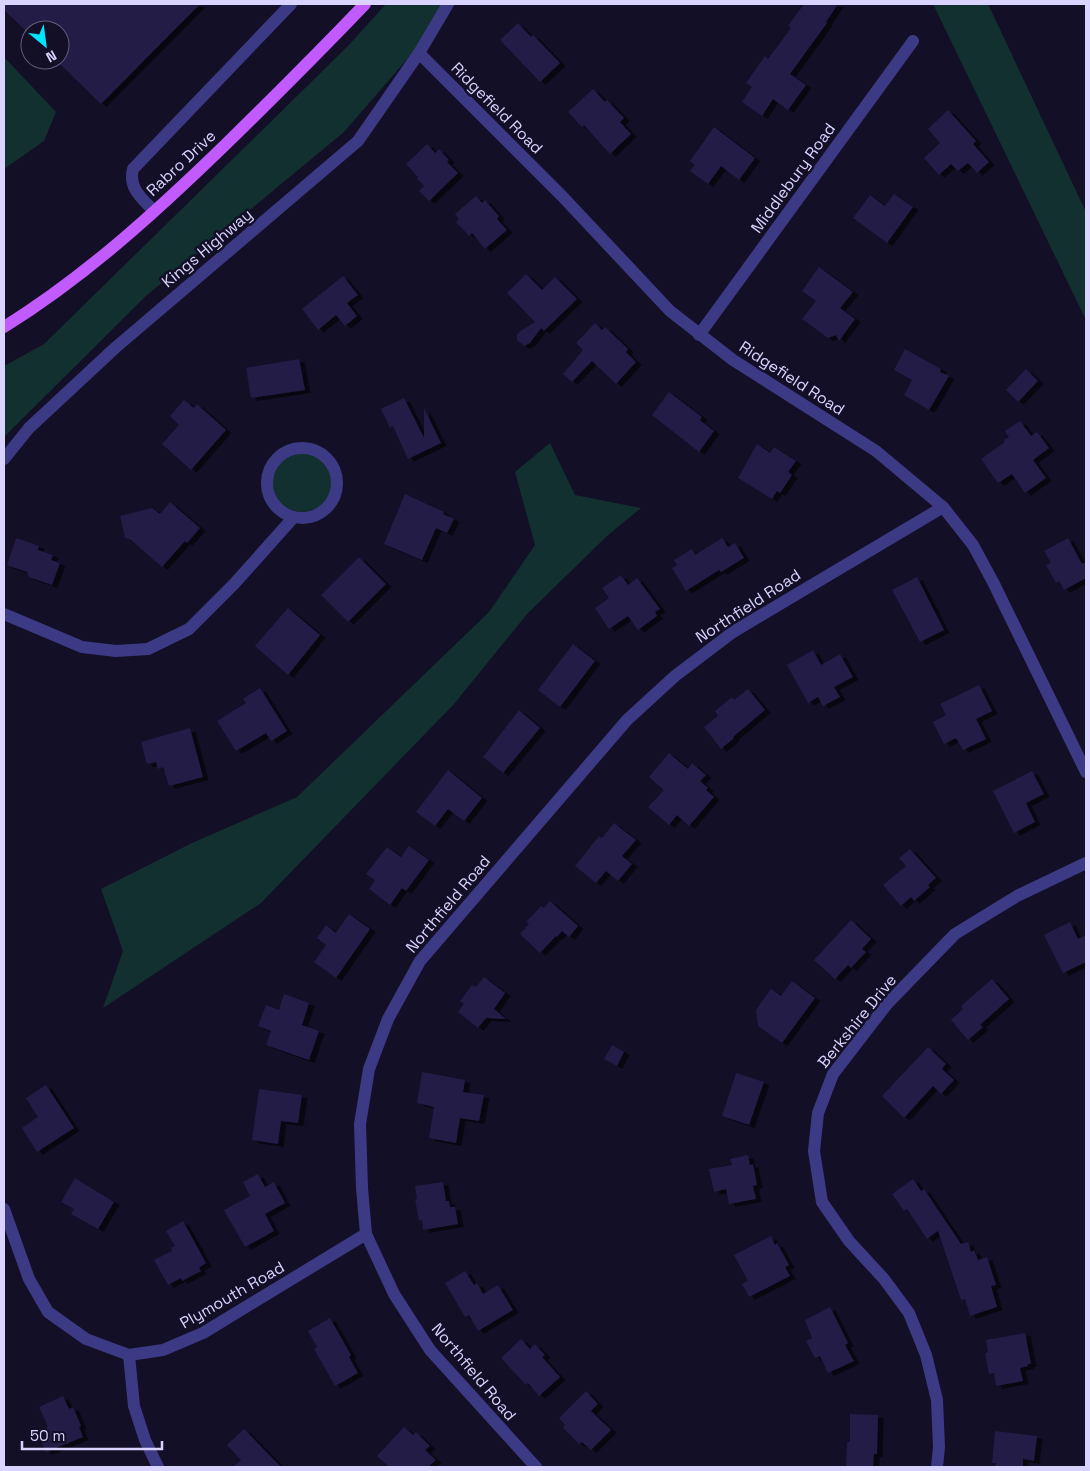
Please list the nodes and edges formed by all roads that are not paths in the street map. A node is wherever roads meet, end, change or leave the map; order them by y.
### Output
1 (291, 4) edge
2 (364, 4) edge
3 (448, 4) edge
4 (913, 41) dead end
5 (419, 53) junction
6 (154, 211) junction
7 (4, 327) edge
8 (699, 335) junction
9 (4, 459) edge
10 (943, 507) junction
11 (293, 518) junction
12 (4, 614) edge
13 (1086, 772) edge
14 (1086, 863) edge
15 (4, 1209) edge
16 (366, 1234) junction
17 (129, 1355) junction
18 (158, 1467) edge
19 (536, 1467) edge
20 (937, 1467) edge

1 - 6 street
2 - 6 main road, Rabro Drive
3 - 5 street, Kings Highway
4 - 8 street, Middlebury Road
5 - 8 street, Ridgefield Road
5 - 9 street, Kings Highway
6 - 7 main road, Rabro Drive
8 - 10 street, Ridgefield Road
10 - 13 street, Ridgefield Road
10 - 16 street, Northfield Road
11 - 11 street
11 - 12 street
14 - 20 street, Berkshire Drive
15 - 17 street, Plymouth Road
16 - 17 street, Plymouth Road
16 - 19 street, Northfield Road
17 - 18 street

